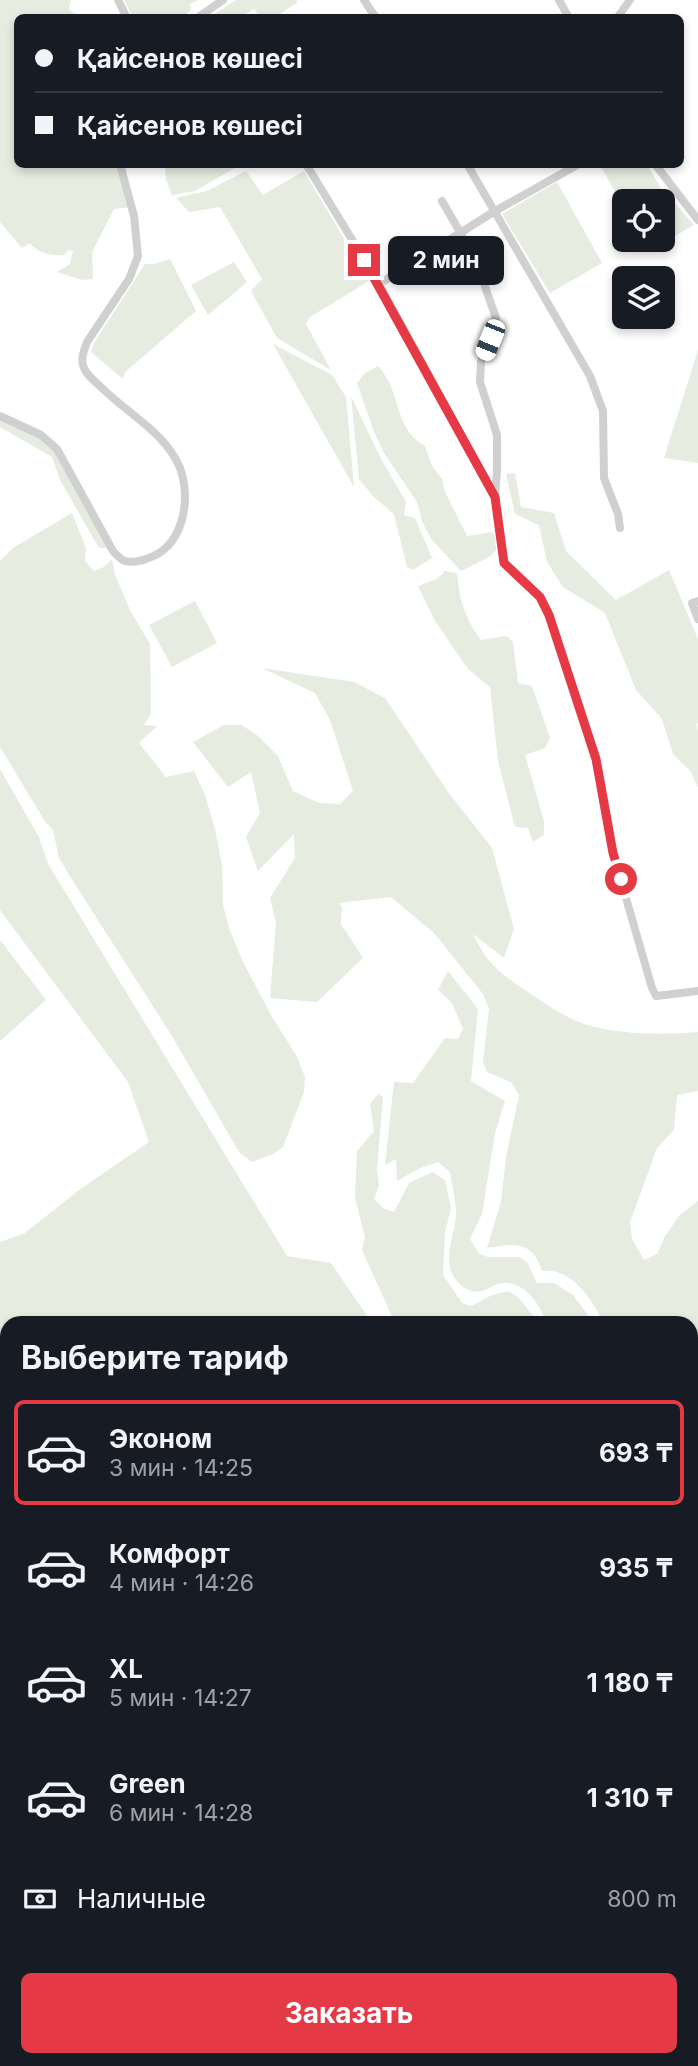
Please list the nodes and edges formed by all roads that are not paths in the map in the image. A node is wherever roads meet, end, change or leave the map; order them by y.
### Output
1 (223, 0) edge
2 (208, 4) edge
3 (121, 168) edge
4 (308, 168) edge
5 (469, 168) edge
6 (572, 168) edge
7 (658, 168) edge
8 (442, 201) dead end
9 (495, 211) junction
10 (698, 220) edge
11 (461, 232) junction
12 (379, 284) junction
13 (0, 416) edge
14 (495, 497) junction
15 (620, 528) dead end
16 (698, 601) edge
17 (698, 619) edge
18 (698, 991) edge

1 - 2 street
3 - 13 street
4 - 12 street
5 - 9 street
6 - 9 street
7 - 10 street
8 - 11 street
9 - 11 street
9 - 15 street
11 - 12 street
11 - 14 street
12 - 14 street
14 - 18 street
16 - 17 street

